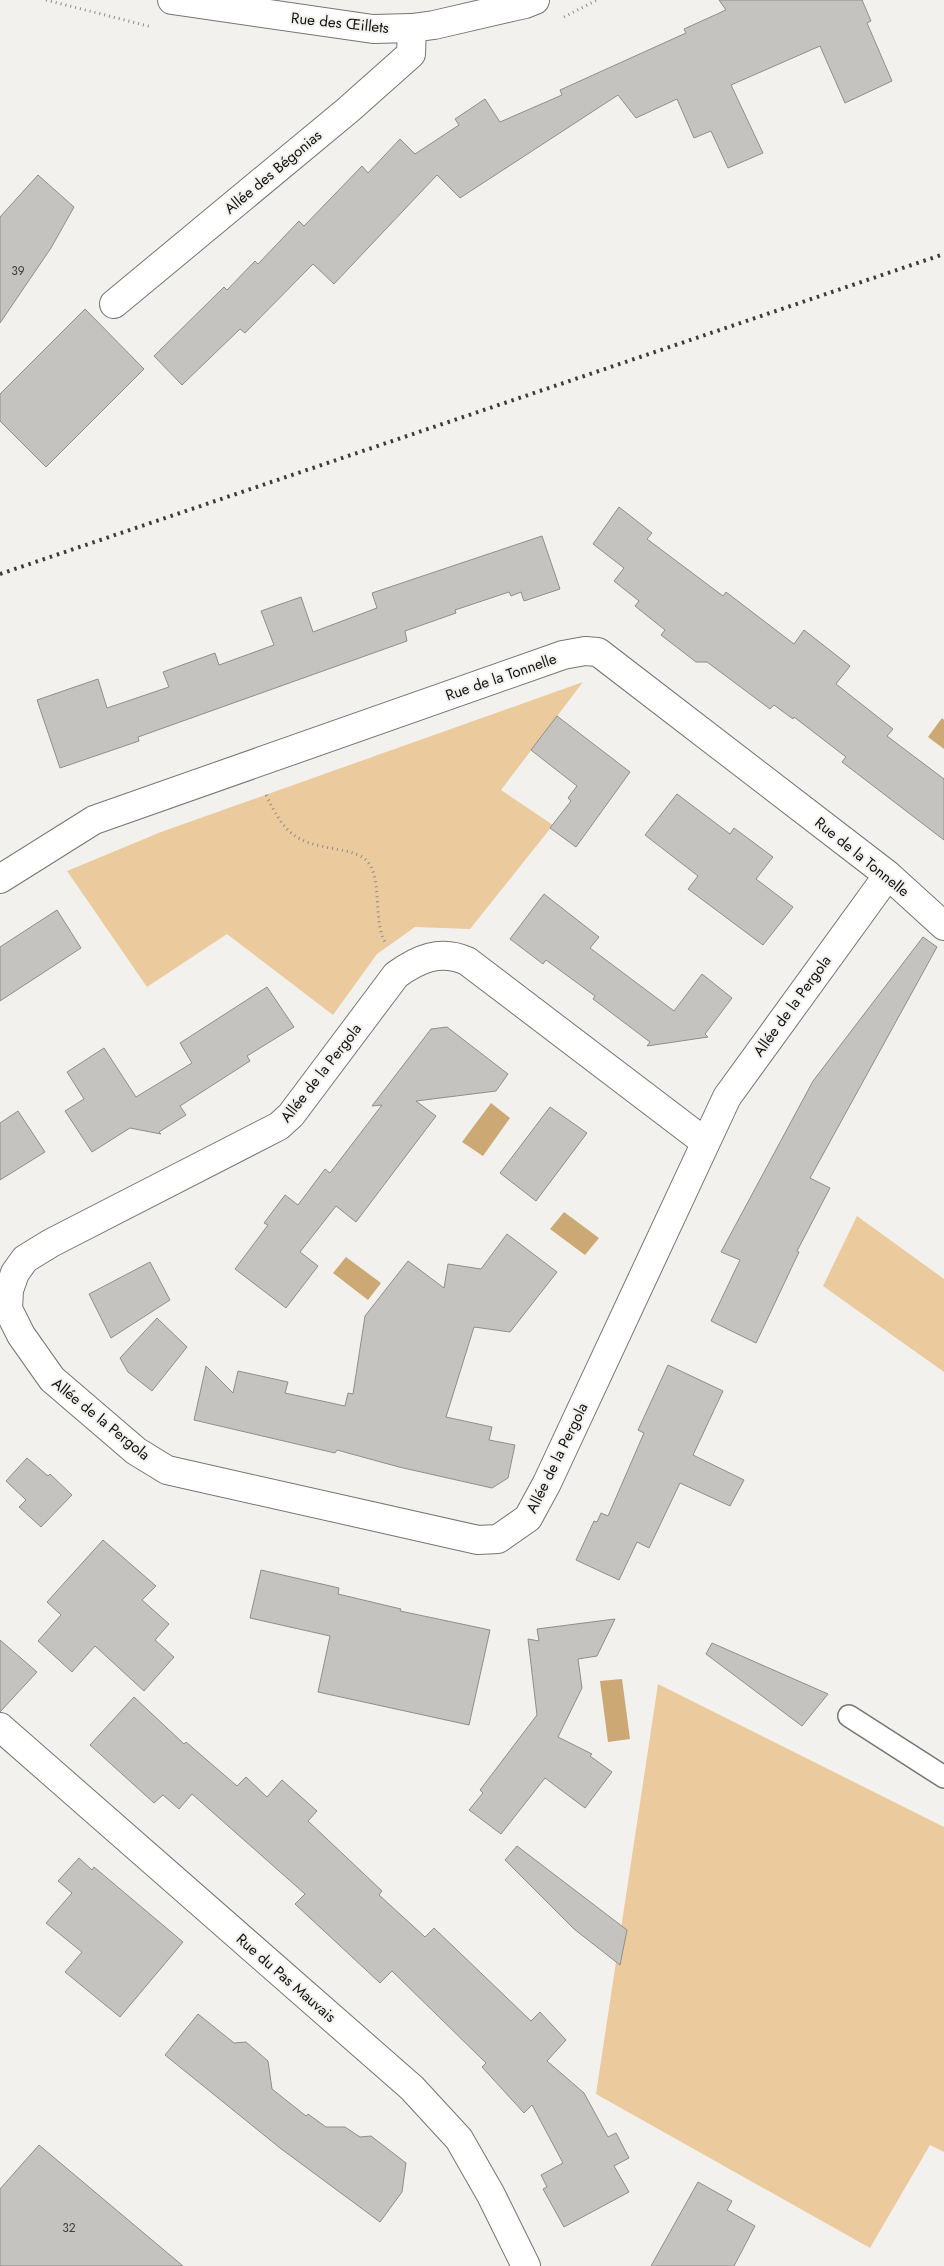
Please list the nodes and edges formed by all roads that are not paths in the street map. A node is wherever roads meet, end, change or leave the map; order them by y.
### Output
1 (172, 0) edge
2 (535, 0) edge
3 (412, 28) junction
4 (114, 304) dead end
5 (888, 875) junction
6 (0, 879) edge
7 (944, 926) edge
8 (704, 1142) junction
9 (849, 1716) dead end
10 (0, 1727) edge
11 (944, 1777) edge
12 (526, 2266) edge

1 - 3 street, Rue des Œillets
2 - 3 street, Rue des Œillets
3 - 4 street, Allée des Bégonias
5 - 6 street, Rue de la Tonnelle
5 - 7 street, Rue de la Tonnelle
5 - 8 street, Allée de la Pergola
8 - 8 street, Allée de la Pergola
9 - 11 lane
10 - 12 street, Rue du Pas Mauvais

